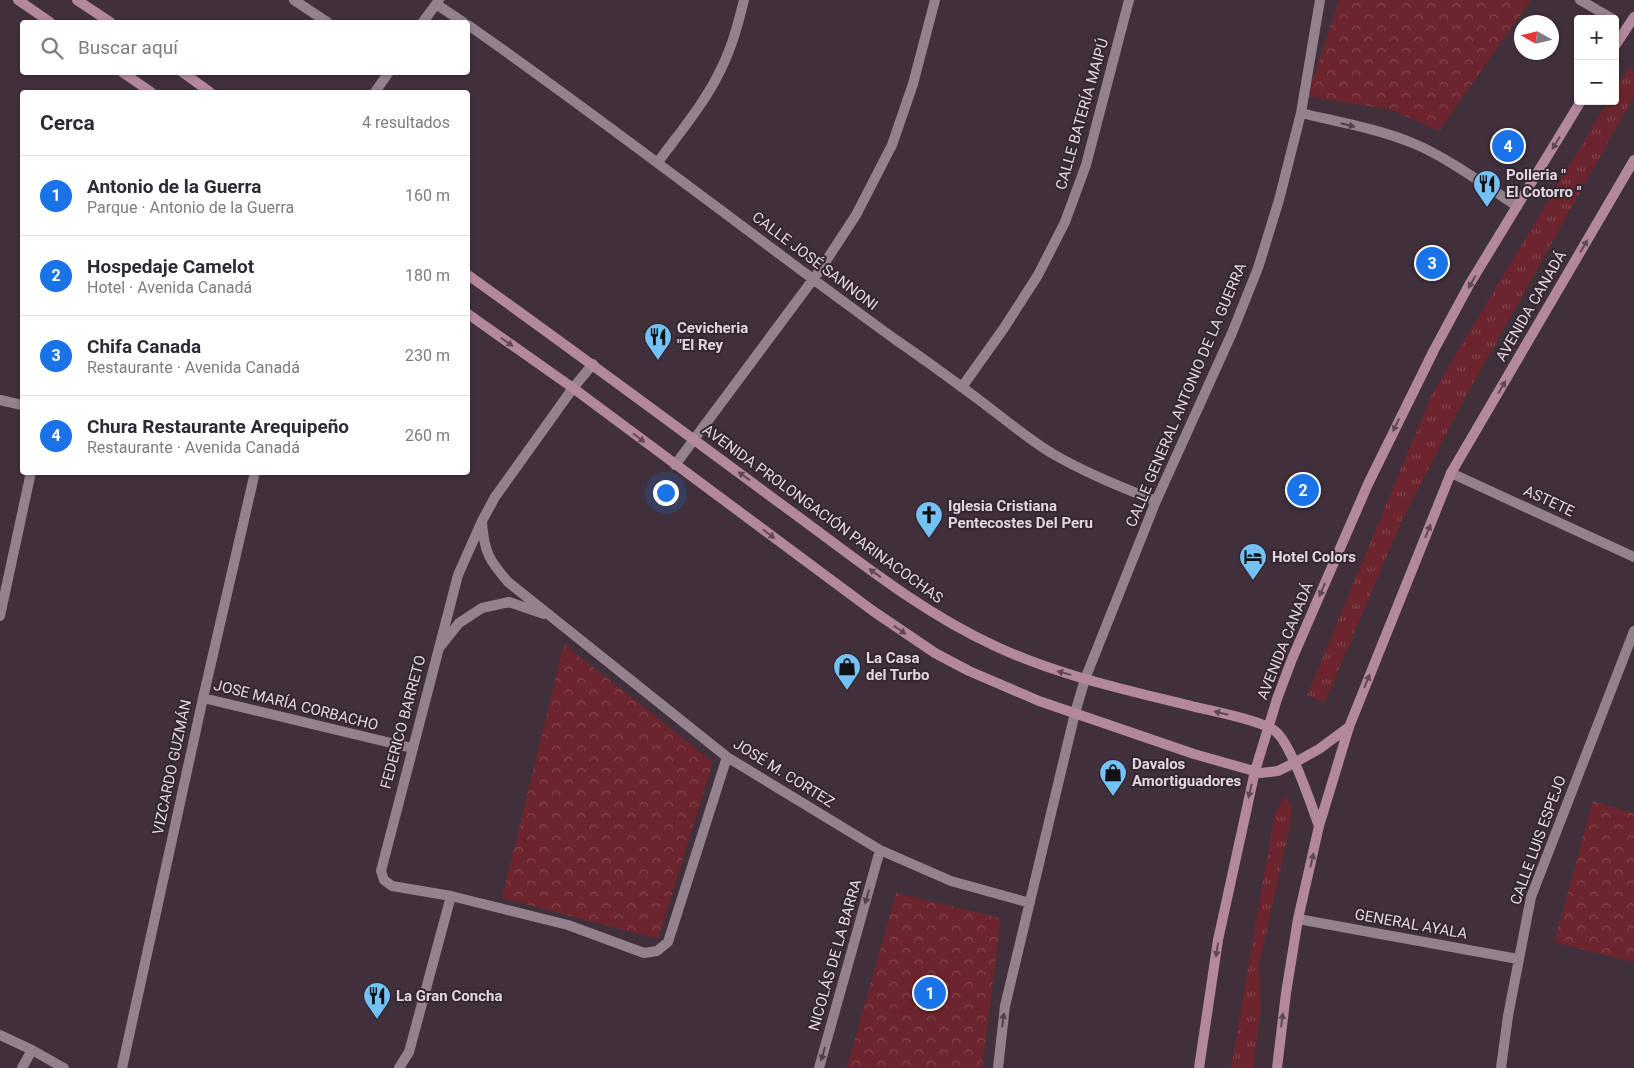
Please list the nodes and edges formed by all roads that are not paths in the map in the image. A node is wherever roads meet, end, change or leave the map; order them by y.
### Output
1 (18, 0) edge
2 (77, 0) edge
3 (294, 0) edge
4 (744, 0) edge
5 (935, 0) edge
6 (1129, 0) edge
7 (1320, 0) edge
8 (1580, 0) edge
9 (437, 2) edge
10 (1607, 15) edge
11 (1634, 17) edge
12 (47, 20) edge
13 (107, 20) edge
14 (324, 20) edge
15 (424, 20) edge
16 (460, 20) edge
17 (1619, 22) edge
18 (470, 26) edge
19 (1631, 28) edge
20 (1619, 42) edge
21 (126, 75) edge
22 (186, 75) edge
23 (387, 75) edge
24 (148, 90) edge
25 (207, 90) edge
26 (376, 90) edge
27 (1579, 105) edge
28 (1301, 113) junction
29 (1634, 160) edge
30 (658, 162) junction
31 (1517, 206) junction
32 (470, 275) edge
33 (813, 280) junction
34 (470, 315) edge
35 (593, 364) junction
36 (962, 387) junction
37 (572, 388) junction
38 (0, 400) edge
39 (20, 404) edge
40 (694, 439) junction
41 (675, 465) junction
42 (1451, 473) junction
43 (30, 475) edge
44 (254, 475) edge
45 (1156, 501) junction
46 (482, 521) junction
47 (1634, 557) edge
48 (0, 616) edge
49 (551, 616) junction
50 (1634, 631) edge
51 (437, 652) junction
52 (1085, 679) junction
53 (203, 698) junction
54 (1075, 713) junction
55 (1268, 727) junction
56 (1348, 727) junction
57 (412, 748) junction
58 (727, 756) junction
59 (1294, 763) junction
60 (1255, 771) junction
61 (1319, 826) junction
62 (880, 850) junction
63 (450, 896) junction
64 (1030, 903) junction
65 (1298, 919) junction
66 (1518, 959) junction
67 (0, 1035) edge
68 (32, 1050) junction
69 (22, 1068) edge
70 (64, 1068) edge
71 (122, 1068) edge
72 (399, 1068) edge
73 (819, 1068) edge
74 (998, 1068) edge
75 (1200, 1068) edge
76 (1277, 1068) edge
77 (1501, 1068) edge

1 - 12 main road
2 - 13 main road
3 - 14 street
4 - 30 street
5 - 33 street
6 - 36 street, CALLE BATERÍA MAIPÚ
7 - 28 street, CALLE GENERAL ANTONIO DE LA GUERRA
8 - 10 street
9 - 15 street
9 - 16 street
11 - 19 main road
17 - 19 street
18 - 30 street, CALLE JOSÉ SANNONI
19 - 20 main road
21 - 24 main road
22 - 25 main road
23 - 26 street
27 -> 31 main road, AVENIDA CANADÁ
28 -> 31 street
28 - 45 street, CALLE GENERAL ANTONIO DE LA GUERRA
42 -> 29 main road, AVENIDA CANADÁ
30 - 33 street, CALLE JOSÉ SANNONI
31 -> 55 main road, AVENIDA CANADÁ
32 - 35 main road, AVENIDA PROLONGACIÓN PARINACOCHAS
33 - 36 street, CALLE JOSÉ SANNONI
33 - 40 street
34 -> 37 main road
35 - 37 street, FEDERICO BARRETO
35 - 40 main road, AVENIDA PROLONGACIÓN PARINACOCHAS
36 - 45 street, CALLE JOSÉ SANNONI
37 -> 41 main road
37 - 46 street, FEDERICO BARRETO
38 - 39 street
40 - 41 street
52 -> 40 main road, AVENIDA PROLONGACIÓN PARINACOCHAS
41 -> 54 main road
42 - 47 street, ASTETE
56 -> 42 main road, AVENIDA CANADÁ
43 - 48 street
44 - 53 street, VIZCARDO GUZMÁN
45 - 52 street, CALLE GENERAL ANTONIO DE LA GUERRA
46 - 49 street, JOSÉ M. CORTEZ
46 - 51 street, FEDERICO BARRETO
49 - 51 street, JOSÉ M. CORTEZ
49 - 58 street, JOSÉ M. CORTEZ
50 - 66 street, CALLE LUIS ESPEJO
51 - 57 street, FEDERICO BARRETO
52 - 54 street, CALLE GENERAL ANTONIO DE LA GUERRA
55 -> 52 main road, AVENIDA PROLONGACIÓN PARINACOCHAS
53 - 57 street, JOSE MARÍA CORBACHO
53 - 71 street, VIZCARDO GUZMÁN
54 - 60 main road
54 - 64 street, CALLE GENERAL ANTONIO DE LA GUERRA
55 - 59 main road, AVENIDA PROLONGACIÓN PARINACOCHAS
55 - 60 main road, AVENIDA CANADÁ
56 - 59 main road
56 - 61 main road, AVENIDA CANADÁ
57 - 63 street, FEDERICO BARRETO
58 - 62 street, JOSÉ M. CORTEZ
58 - 63 street
59 - 60 main road
59 - 61 main road, AVENIDA PROLONGACIÓN PARINACOCHAS
60 -> 75 main road, AVENIDA CANADÁ
65 -> 61 main road, AVENIDA CANADÁ
62 - 64 street, JOSÉ M. CORTEZ
62 -> 73 street, NICOLÁS DE LA BARRA
63 - 72 street
74 -> 64 street, CALLE GENERAL ANTONIO DE LA GUERRA
65 - 66 street, GENERAL AYALA
76 -> 65 main road, AVENIDA CANADÁ
66 - 77 street, CALLE LUIS ESPEJO
67 - 68 street
68 - 69 street
68 - 70 street

